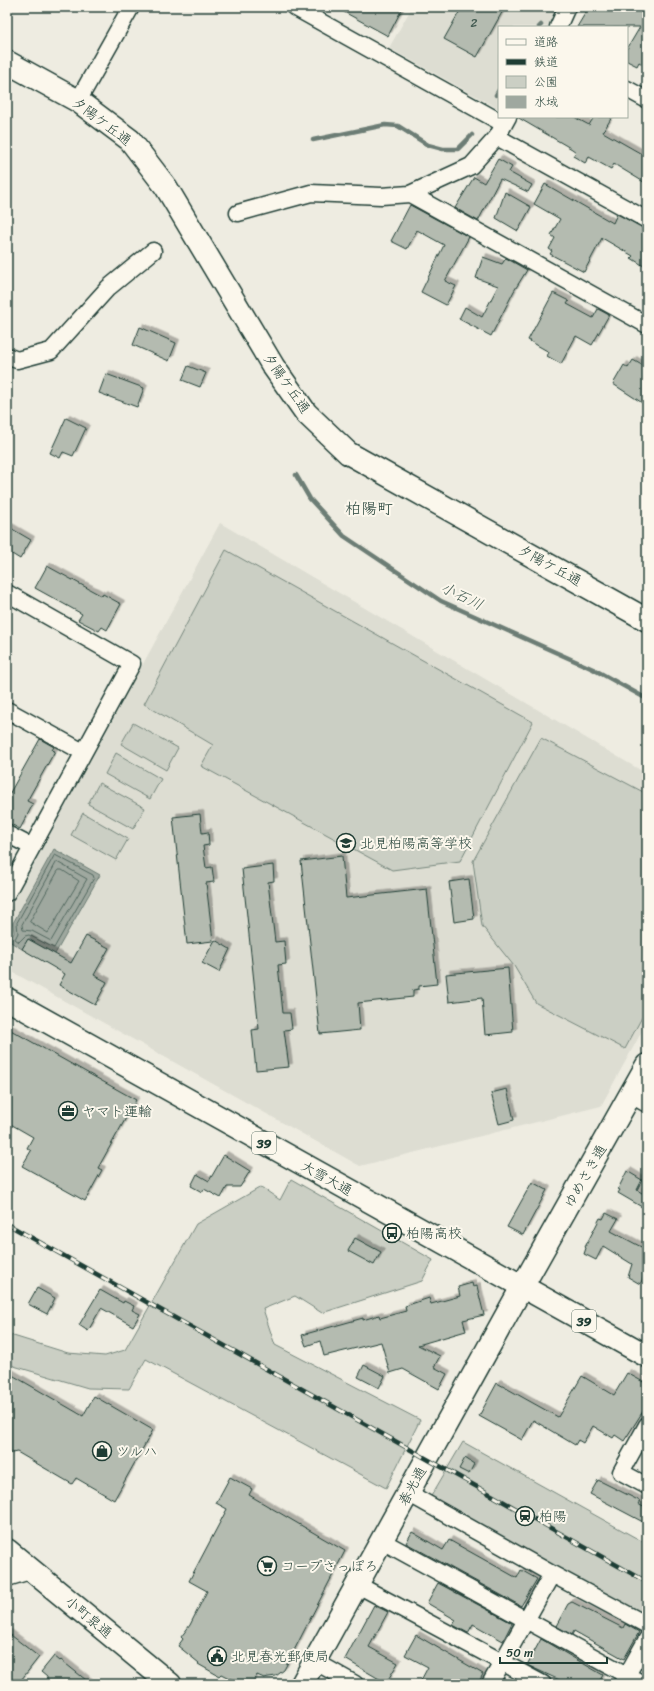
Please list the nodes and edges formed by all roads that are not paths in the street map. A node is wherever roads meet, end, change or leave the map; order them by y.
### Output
1 (131, 7) edge
2 (294, 7) edge
3 (567, 7) edge
4 (558, 26) edge
5 (7, 62) edge
6 (628, 90) edge
7 (647, 100) edge
8 (78, 101) junction
9 (503, 126) edge
10 (410, 194) junction
11 (238, 213) dead end
12 (647, 220) edge
13 (153, 251) dead end
14 (647, 325) edge
15 (7, 356) edge
16 (8, 595) edge
17 (647, 620) edge
18 (7, 710) edge
19 (83, 752) junction
20 (7, 834) edge
21 (32, 847) junction
22 (7, 893) edge
23 (7, 998) edge
24 (647, 1065) edge
25 (639, 1099) edge
26 (522, 1287) junction
27 (647, 1356) edge
28 (647, 1426) edge
29 (647, 1486) edge
30 (408, 1493) junction
31 (382, 1541) junction
32 (7, 1550) edge
33 (33, 1570) junction
34 (552, 1574) junction
35 (7, 1578) edge
36 (358, 1585) junction
37 (526, 1620) junction
38 (647, 1625) edge
39 (647, 1639) edge
40 (316, 1662) junction
41 (502, 1662) junction
42 (158, 1680) edge
43 (624, 1680) edge
44 (302, 1684) edge
45 (355, 1684) edge
46 (490, 1684) edge
47 (543, 1684) edge
48 (643, 1684) edge

1 - 8 street
2 - 9 street
3 - 4 street
5 - 8 main road, 夕陽ケ丘通
6 - 7 street
8 - 17 main road, 夕陽ケ丘通
9 - 10 street
9 - 12 street
10 - 11 street
10 - 14 street
13 - 15 street
16 - 19 street
18 - 19 street
19 - 21 street
20 - 21 street
21 - 22 street
23 - 26 main road, 大雪大通 / 39
24 - 25 main road, ゆめさき通
25 - 26 main road, ゆめさき通
26 - 27 main road, 大雪大通 / 39
26 - 30 main road, 春光通
28 - 29 street
30 - 31 main road, 春光通
30 - 34 street
31 - 36 main road, 春光通
31 - 37 street
32 - 33 main road, 小町泉通
33 - 35 street
33 - 42 main road, 小町泉通
34 - 37 street
34 - 38 street
36 - 40 main road, 春光通
36 - 41 street
37 - 41 street
37 - 43 street
39 - 43 street
40 - 44 main road, 春光通
40 - 45 street
41 - 46 street
41 - 47 street
43 - 48 street

